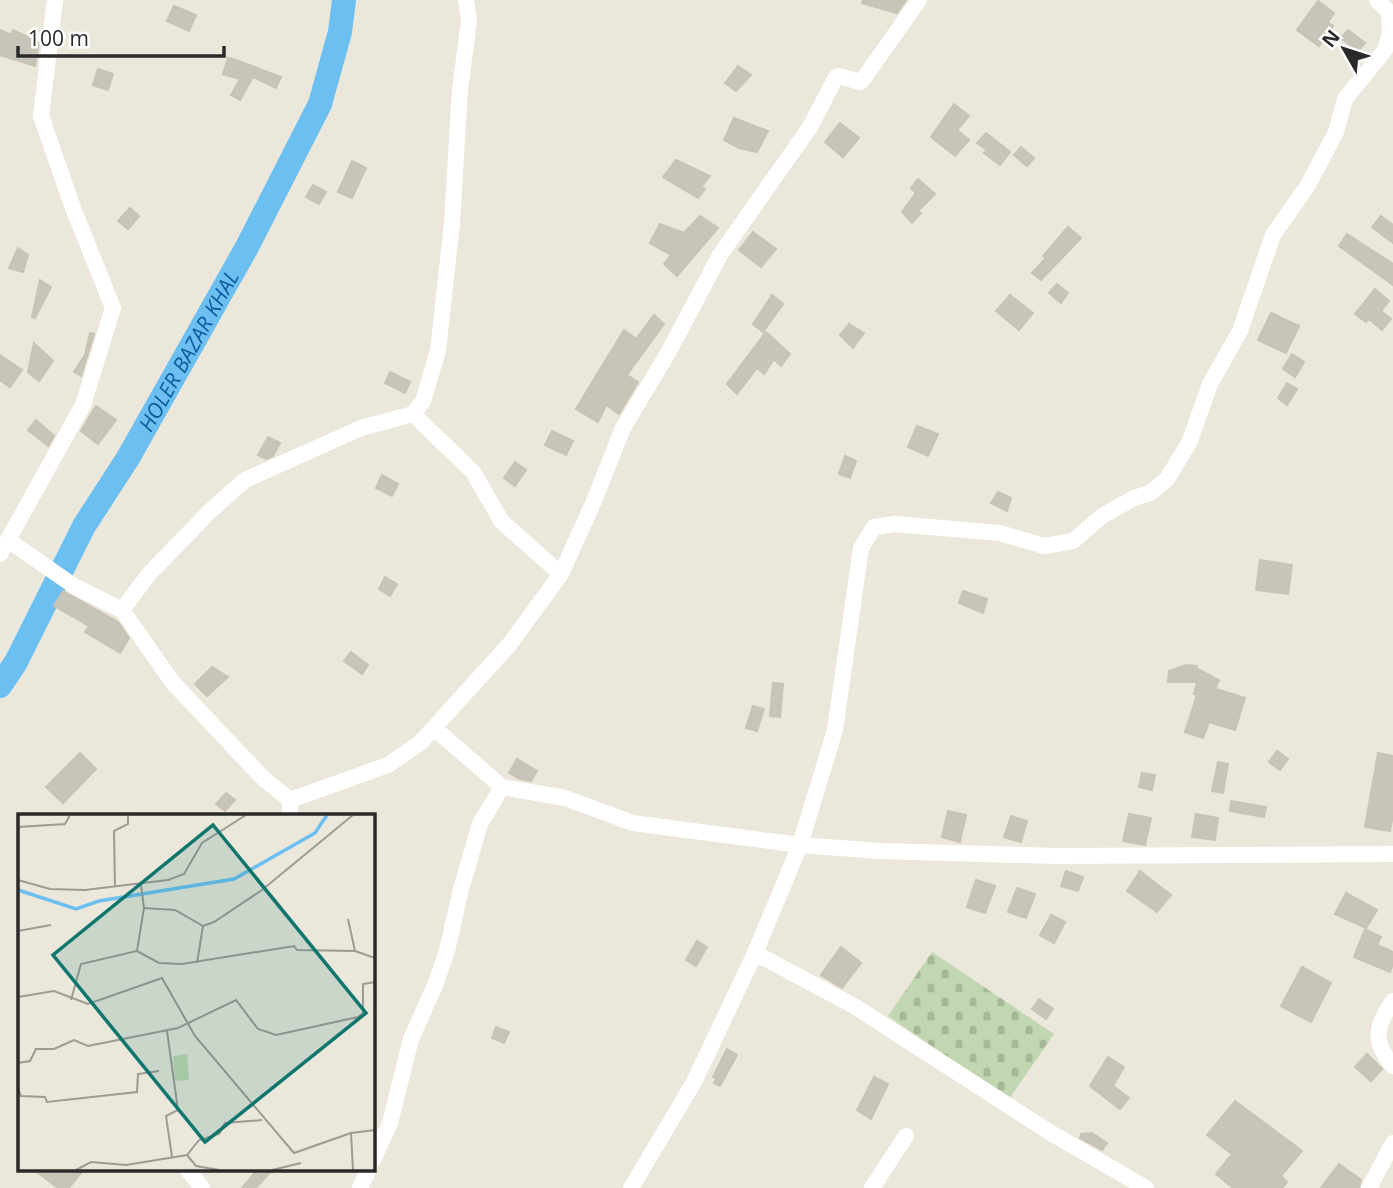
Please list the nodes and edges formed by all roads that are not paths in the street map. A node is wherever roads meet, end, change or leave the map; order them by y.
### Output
1 (55, 0) edge
2 (466, 0) edge
3 (919, 0) edge
4 (1377, 0) edge
5 (413, 414) junction
6 (8, 547) edge
7 (561, 574) junction
8 (122, 610) junction
9 (434, 728) junction
10 (502, 787) junction
11 (290, 808) edge
12 (800, 845) junction
13 (1393, 854) edge
14 (755, 953) junction
15 (1393, 1001) edge
16 (1393, 1066) edge
17 (906, 1136) dead end
18 (1393, 1143) edge
19 (374, 1158) edge
20 (188, 1170) edge
21 (369, 1170) edge
22 (202, 1188) edge
23 (360, 1188) edge
24 (631, 1188) edge
25 (872, 1188) edge
26 (1146, 1188) edge
27 (1368, 1188) edge

1 - 6 street
2 - 5 street
3 - 7 street
4 - 12 street
5 - 7 street
5 - 8 street
6 - 8 street
7 - 9 street
8 - 11 street
9 - 10 street
9 - 11 street
10 - 12 street
10 - 19 street
12 - 13 street
12 - 14 street
14 - 24 street
14 - 26 street
15 - 16 street
17 - 25 street
18 - 27 street
20 - 22 street
21 - 23 street

